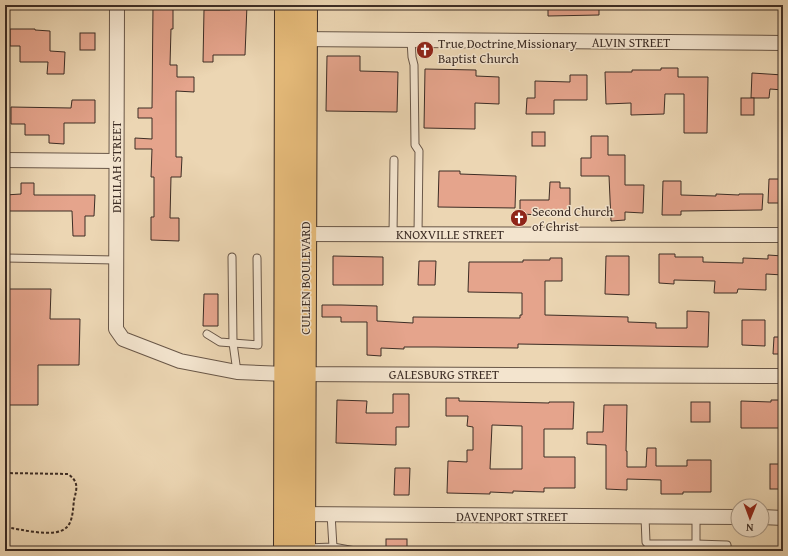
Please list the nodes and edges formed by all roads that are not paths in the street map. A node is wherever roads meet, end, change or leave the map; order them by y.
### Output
1 (117, 5) edge
2 (286, 5) edge
3 (306, 5) edge
4 (296, 39) junction
5 (411, 40) junction
6 (783, 43) edge
7 (5, 160) edge
8 (394, 160) dead end
9 (116, 161) junction
10 (296, 234) junction
11 (393, 234) junction
12 (418, 234) junction
13 (783, 235) edge
14 (232, 257) dead end
15 (5, 258) edge
16 (257, 258) dead end
17 (116, 260) junction
18 (116, 330) joint
19 (207, 334) dead end
20 (233, 342) junction
21 (237, 372) junction
22 (296, 374) junction
23 (783, 376) edge
24 (295, 514) junction
25 (331, 514) junction
26 (645, 516) junction
27 (696, 517) junction
28 (730, 517) edge
29 (770, 517) edge
30 (783, 518) edge
31 (696, 544) junction
32 (333, 547) junction
33 (298, 550) edge
34 (356, 551) edge
35 (728, 551) edge

1 - 9 street, DELILAH STREET
2 - 4 main road, CULLEN BOULEVARD
3 - 4 main road, CULLEN BOULEVARD
4 - 5 street, ALVIN STREET
4 - 10 main road, CULLEN BOULEVARD
5 - 6 street, ALVIN STREET
5 - 12 lane
7 - 9 street
8 - 11 lane
9 - 17 street, DELILAH STREET
10 - 11 street, KNOXVILLE STREET
10 - 22 main road, CULLEN BOULEVARD
11 - 12 street, KNOXVILLE STREET
12 - 13 street, KNOXVILLE STREET
14 - 20 lane
15 - 17 lane
16 - 20 lane
17 - 18 street, DELILAH STREET
18 - 21 street, GALESBURG STREET
19 - 20 lane
20 - 21 lane
21 - 22 street, GALESBURG STREET
22 - 23 street, GALESBURG STREET
22 - 24 main road, CULLEN BOULEVARD
24 - 25 street, DAVENPORT STREET
24 - 33 main road, CULLEN BOULEVARD
25 - 26 street, DAVENPORT STREET
25 - 32 lane
26 - 27 street, DAVENPORT STREET
26 - 31 lane
27 - 28 street, DAVENPORT STREET
27 - 31 lane
29 - 30 street
31 - 35 lane
32 - 33 lane
32 - 34 lane

